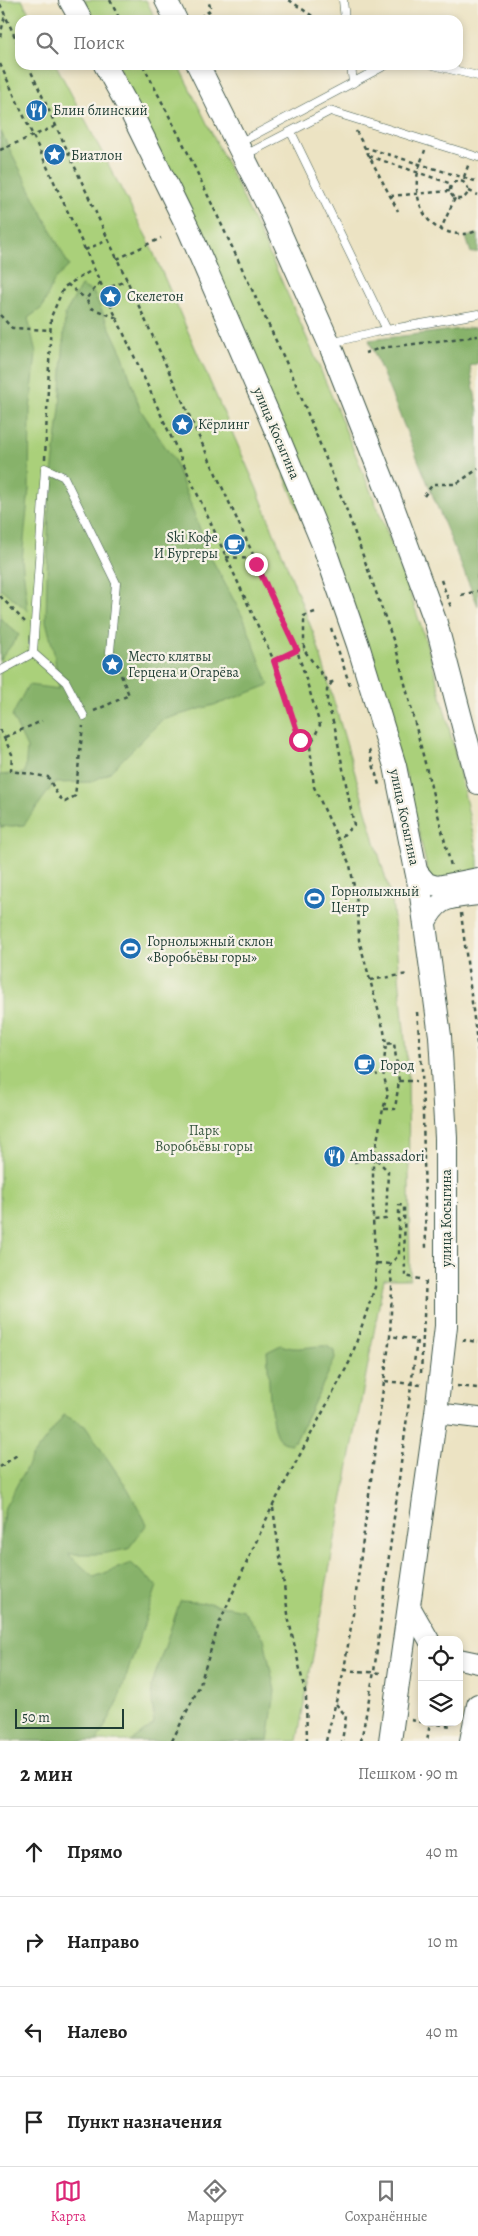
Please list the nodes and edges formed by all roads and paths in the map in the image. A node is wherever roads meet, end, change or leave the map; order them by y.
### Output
1 (70, 0) edge
2 (110, 0) edge
3 (166, 0) edge
4 (207, 0) edge
5 (289, 0) edge
6 (343, 0) edge
7 (0, 4) edge
8 (5, 15) junction
9 (78, 15) edge
10 (118, 15) edge
11 (174, 15) edge
12 (203, 15) edge
13 (311, 15) edge
14 (344, 15) edge
15 (0, 37) edge
16 (15, 37) edge
17 (0, 64) edge
18 (30, 70) edge
19 (108, 70) edge
20 (146, 70) edge
21 (200, 70) edge
22 (351, 70) edge
23 (377, 70) edge
24 (453, 70) edge
25 (478, 76) edge
26 (353, 83) junction
27 (350, 118) junction
28 (56, 126) junction
29 (292, 132) junction
30 (33, 137) junction
31 (428, 142) junction
32 (364, 147) junction
33 (0, 150) edge
34 (240, 150) junction
35 (369, 156) junction
36 (478, 157) edge
37 (421, 164) junction
38 (466, 171) dead end
39 (418, 173) junction
40 (464, 180) junction
41 (478, 182) edge
42 (452, 184) junction
43 (450, 191) junction
44 (469, 191) junction
45 (417, 193) junction
46 (478, 195) edge
47 (390, 196) junction
48 (455, 198) junction
49 (398, 211) dead end
50 (478, 230) edge
51 (440, 231) junction
52 (161, 238) dead end
53 (108, 240) junction
54 (85, 250) junction
55 (117, 259) junction
56 (94, 269) junction
57 (126, 280) junction
58 (100, 282) junction
59 (67, 284) junction
60 (104, 290) junction
61 (86, 299) junction
62 (478, 314) edge
63 (0, 315) edge
64 (116, 318) junction
65 (50, 330) junction
66 (387, 330) junction
67 (478, 336) edge
68 (329, 343) junction
69 (365, 353) dead end
70 (45, 468) junction
71 (478, 469) edge
72 (424, 496) dead end
73 (226, 557) junction
74 (254, 559) junction
75 (478, 575) edge
76 (478, 581) edge
77 (478, 591) edge
78 (461, 594) dead end
79 (0, 596) edge
80 (315, 612) dead end
81 (330, 626) dead end
82 (35, 633) junction
83 (297, 650) junction
84 (304, 650) junction
85 (110, 652) dead end
86 (33, 653) junction
87 (274, 661) junction
88 (0, 671) edge
89 (119, 672) dead end
90 (336, 681) dead end
91 (332, 682) junction
92 (351, 690) dead end
93 (84, 716) junction
94 (42, 721) dead end
95 (0, 730) edge
96 (4, 738) junction
97 (368, 745) dead end
98 (310, 746) junction
99 (478, 783) edge
100 (380, 791) dead end
101 (338, 840) junction
102 (415, 869) junction
103 (478, 878) edge
104 (464, 892) edge
105 (425, 924) junction
106 (408, 974) dead end
107 (370, 980) junction
108 (417, 1011) dead end
109 (386, 1044) junction
110 (478, 1051) edge
111 (383, 1072) junction
112 (376, 1075) dead end
113 (399, 1081) junction
114 (416, 1081) dead end
115 (383, 1109) junction
116 (374, 1158) junction
117 (354, 1162) dead end
118 (373, 1220) junction
119 (426, 1253) dead end
120 (376, 1263) junction
121 (390, 1264) junction
122 (427, 1272) dead end
123 (420, 1279) dead end
124 (390, 1336) junction
125 (478, 1342) edge
126 (463, 1349) dead end
127 (459, 1377) dead end
128 (384, 1381) junction
129 (412, 1385) junction
130 (452, 1386) dead end
131 (458, 1386) junction
132 (478, 1388) edge
133 (436, 1413) junction
134 (478, 1418) edge
135 (17, 1455) dead end
136 (0, 1467) edge
137 (272, 1507) junction
138 (409, 1605) junction
139 (427, 1636) edge
140 (463, 1660) edge
141 (478, 1663) edge
142 (344, 1670) junction
143 (374, 1672) junction
144 (381, 1673) dead end
145 (336, 1703) junction
146 (478, 1705) edge
147 (430, 1726) edge
148 (172, 1741) edge
149 (307, 1741) edge
150 (326, 1741) edge
151 (342, 1741) edge
152 (361, 1741) edge
153 (390, 1741) edge
154 (427, 1741) edge
155 (471, 1741) edge

1 - 9 main road
2 - 10 path
3 - 11 main road
4 - 12 path
5 - 13 path
6 - 14 lane
7 - 8 path
8 - 15 path
8 - 16 path
17 - 30 path
18 - 28 path
19 - 102 main road, улица Косыгина
20 - 104 path
21 - 34 main road
22 - 26 lane
23 - 26 lane
24 - 25 lane
26 - 34 lane
27 - 29 lane
27 - 31 lane
27 - 32 path
28 - 30 path
28 - 53 path
29 - 34 lane
29 - 66 lane
30 - 33 path
30 - 54 path
31 - 36 lane
31 - 37 path
32 - 35 path
32 - 37 path
34 - 68 main road
35 - 39 path
35 - 47 path
37 - 39 path
37 - 40 path
38 - 40 path
39 - 42 path
39 - 45 path
40 - 41 path
40 - 42 path
40 - 44 path
42 - 43 path
43 - 45 path
43 - 48 path
44 - 46 path
44 - 48 path
45 - 47 path
45 - 51 path
47 - 49 path
48 - 51 path
50 - 51 path
52 - 55 path
53 - 54 path
53 - 55 path
54 - 56 path
55 - 57 path
56 - 58 path
56 - 59 path
57 - 60 path
57 - 74 path
58 - 60 path
58 - 61 path
59 - 61 path
59 - 65 path
60 - 64 path
61 - 64 path
62 - 66 lane
63 - 65 path
64 - 73 path
65 - 70 path
66 - 68 lane
67 - 69 path
68 - 99 main road
70 - 82 lane
70 - 85 lane
71 - 72 path
73 - 74 path
73 - 87 path
74 - 83 path
75 - 76 path
77 - 78 path
79 - 82 path
80 - 84 path
81 - 92 path
82 - 86 lane
83 - 84 path
83 - 87 path
83 - 98 path
84 - 91 path
86 - 88 lane
86 - 93 lane
87 - 98 path
89 - 93 path
90 - 91 path
91 - 101 path
93 - 96 path
94 - 96 path
95 - 96 path
97 - 100 path
98 - 101 path
101 - 107 path
102 - 104 street
102 - 105 main road, улица Косыгина
103 - 104 street
104 - 105 street
104 - 110 path
105 - 133 main road, улица Косыгина
106 - 107 path
107 - 109 path
108 - 119 path
109 - 111 path
109 - 113 path
111 - 112 path
111 - 115 path
113 - 114 path
113 - 115 path
115 - 116 path
116 - 117 path
116 - 118 path
116 - 118 path
118 - 120 path
120 - 121 path
120 - 137 path
121 - 123 path
121 - 124 path
122 - 129 path
124 - 128 path
124 - 129 path
125 - 126 path
127 - 131 path
128 - 129 path
128 - 142 path
129 - 143 path
130 - 131 path
131 - 132 path
133 - 134 street
133 - 138 main road, улица Косыгина
135 - 136 path
137 - 148 path
137 - 149 path
138 - 139 street
138 - 153 main road, улица Косыгина
140 - 141 street
142 - 143 path
142 - 145 path
143 - 144 path
143 - 152 path
145 - 150 path
145 - 151 path
146 - 155 main road
147 - 154 path

